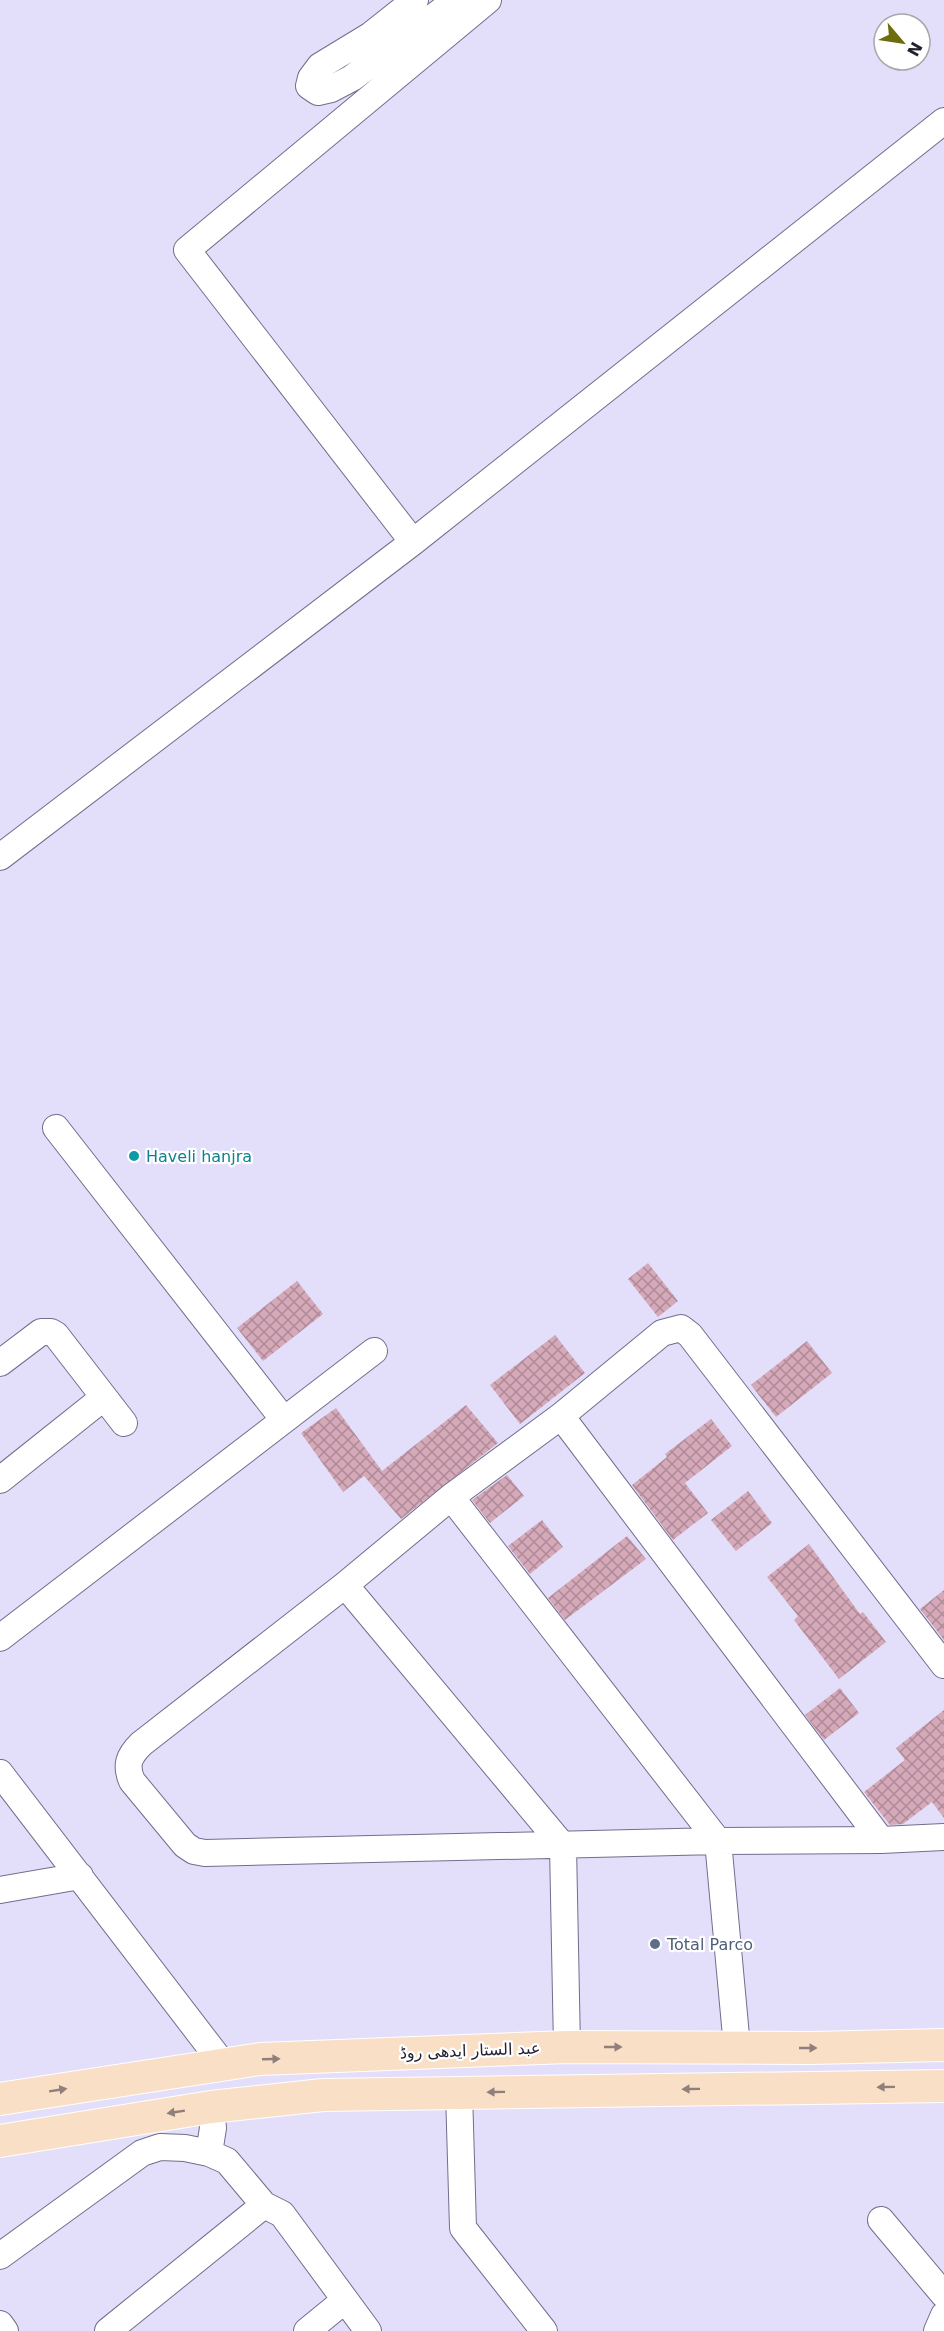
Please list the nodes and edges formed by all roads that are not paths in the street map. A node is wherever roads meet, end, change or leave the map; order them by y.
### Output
1 (415, 0) edge
2 (456, 0) edge
3 (488, 0) edge
4 (944, 121) edge
5 (413, 542) junction
6 (0, 857) edge
7 (56, 1128) dead end
8 (374, 1351) dead end
9 (0, 1363) edge
10 (104, 1398) junction
11 (561, 1416) junction
12 (284, 1420) junction
13 (124, 1423) dead end
14 (0, 1480) edge
15 (451, 1497) junction
16 (345, 1585) junction
17 (0, 1638) edge
18 (944, 1665) edge
19 (0, 1773) edge
20 (0, 1799) edge
21 (944, 1837) edge
22 (881, 1840) junction
23 (718, 1841) junction
24 (563, 1846) junction
25 (72, 1877) junction
26 (0, 1890) edge
27 (944, 2044) edge
28 (567, 2047) junction
29 (736, 2047) junction
30 (214, 2065) junction
31 (944, 2086) edge
32 (459, 2092) junction
33 (0, 2099) edge
34 (211, 2107) junction
35 (0, 2141) edge
36 (209, 2153) junction
37 (264, 2205) junction
38 (881, 2220) dead end
39 (0, 2256) edge
40 (944, 2295) edge
41 (345, 2300) junction
42 (944, 2315) edge
43 (0, 2324) edge
44 (5, 2331) edge
45 (108, 2331) edge
46 (307, 2331) edge
47 (368, 2331) edge
48 (544, 2331) edge
49 (937, 2331) edge

1 - 2 street
3 - 5 street
4 - 5 street
5 - 6 street
7 - 12 street
8 - 12 street
9 - 10 street
10 - 13 street
10 - 14 street
11 - 15 street
11 - 18 street
11 - 22 street
12 - 17 street
15 - 16 street
15 - 23 street
16 - 24 street
16 - 24 street
19 - 25 street
20 - 25 street
21 - 22 street
22 - 23 street
23 - 24 street
23 - 29 street
24 - 28 street
25 - 26 street
25 - 30 street
29 -> 27 main road, عبد الستار ایدھی روڈ
28 -> 29 main road, عبد الستار ایدھی روڈ
30 -> 28 main road, عبد الستار ایدھی روڈ
33 -> 30 main road, عبد الستار ایدھی روڈ
31 -> 32 main road
32 - 34 main road
32 - 48 street
34 -> 35 main road
34 - 36 street
36 - 37 street
36 - 39 street
37 - 41 street
37 - 45 street
38 - 40 street
41 - 46 street
41 - 47 street
42 - 49 street
43 - 44 street

